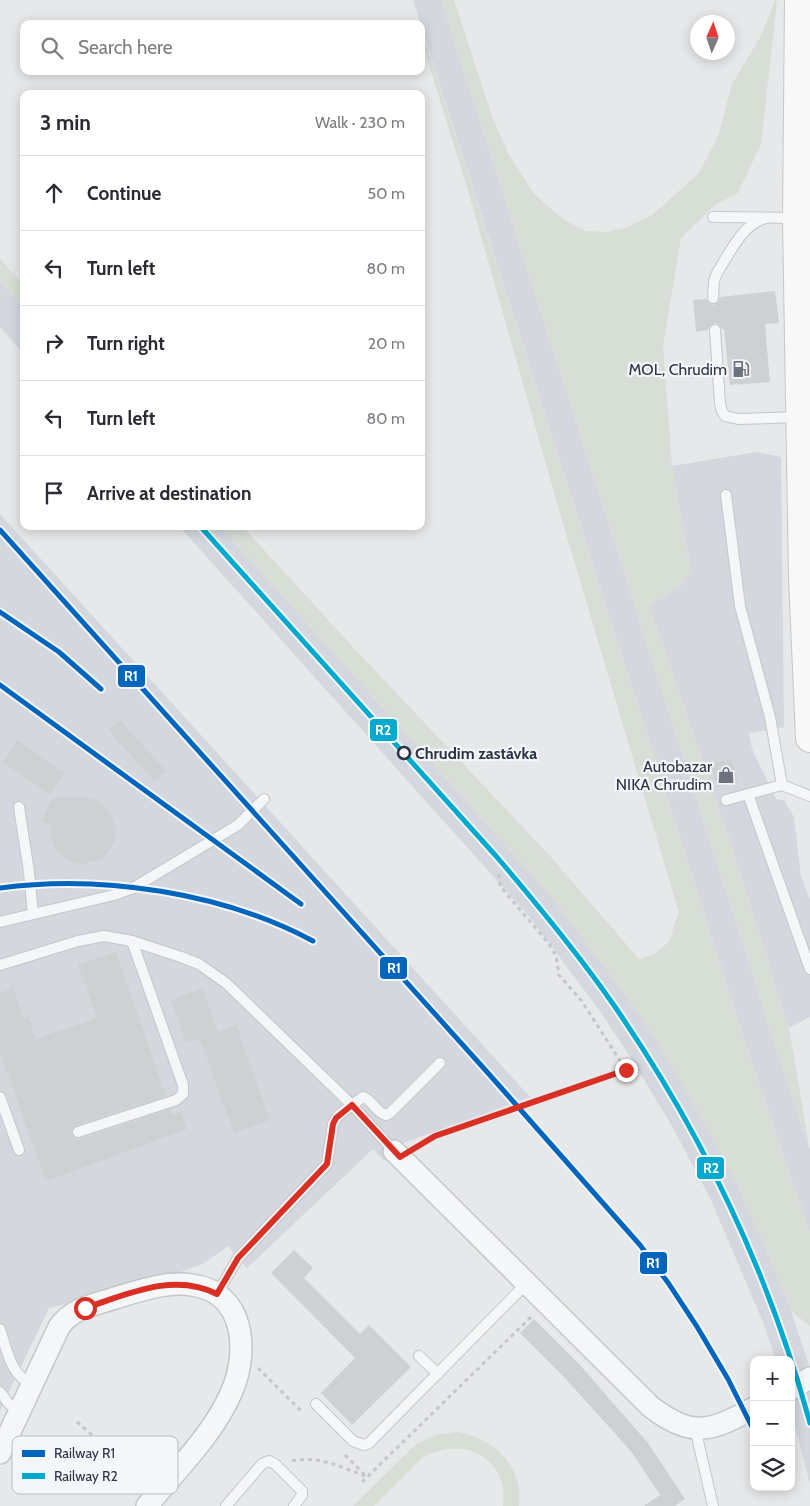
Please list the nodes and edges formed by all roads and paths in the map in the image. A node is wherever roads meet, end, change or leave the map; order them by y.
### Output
1 (799, 0) edge
2 (713, 217) dead end
3 (766, 218) junction
4 (804, 219) edge
5 (713, 298) dead end
6 (715, 330) dead end
7 (805, 415) edge
8 (726, 495) dead end
9 (810, 738) edge
10 (782, 785) junction
11 (748, 794) junction
12 (810, 796) edge
13 (264, 799) dead end
14 (726, 800) dead end
15 (19, 807) dead end
16 (499, 874) dead end
17 (33, 914) junction
18 (0, 922) edge
19 (132, 941) junction
20 (0, 965) edge
21 (810, 969) edge
22 (440, 1063) dead end
23 (0, 1097) edge
24 (352, 1105) junction
25 (78, 1132) dead end
26 (19, 1150) dead end
27 (397, 1154) junction
28 (527, 1283) junction
29 (217, 1294) junction
30 (556, 1312) junction
31 (0, 1328) edge
32 (419, 1356) dead end
33 (438, 1374) junction
34 (810, 1378) edge
35 (33, 1384) junction
36 (795, 1387) edge
37 (0, 1392) edge
38 (316, 1404) dead end
39 (21, 1410) junction
40 (750, 1410) edge
41 (77, 1422) dead end
42 (695, 1428) junction
43 (93, 1436) edge
44 (0, 1453) edge
45 (178, 1467) edge
46 (279, 1468) junction
47 (368, 1477) junction
48 (362, 1482) dead end
49 (156, 1494) edge
50 (146, 1506) edge
51 (226, 1506) edge
52 (294, 1506) edge
53 (713, 1506) edge

1 - 4 main road
2 - 3 lane
3 - 4 lane
3 - 5 lane
4 - 7 main road
6 - 7 lane
7 - 9 main road
8 - 10 lane
10 - 11 lane
10 - 12 lane
11 - 14 lane
11 - 21 lane
13 - 17 lane
15 - 17 lane
16 - 27 path
17 - 18 lane
19 - 20 lane
19 - 24 lane
19 - 25 lane
22 - 24 lane
23 - 26 lane
24 - 27 lane
24 - 29 lane
27 - 28 street
28 - 30 street
28 - 33 lane
29 - 35 street
29 - 45 street
30 - 42 street
30 - 47 path
31 - 35 lane
32 - 33 lane
33 - 38 lane
34 - 36 street
35 - 39 street
37 - 39 lane
39 - 44 street
40 - 42 street
41 - 43 path
42 - 53 lane
46 - 47 path
46 - 51 lane
46 - 52 lane
47 - 48 path
49 - 50 street

